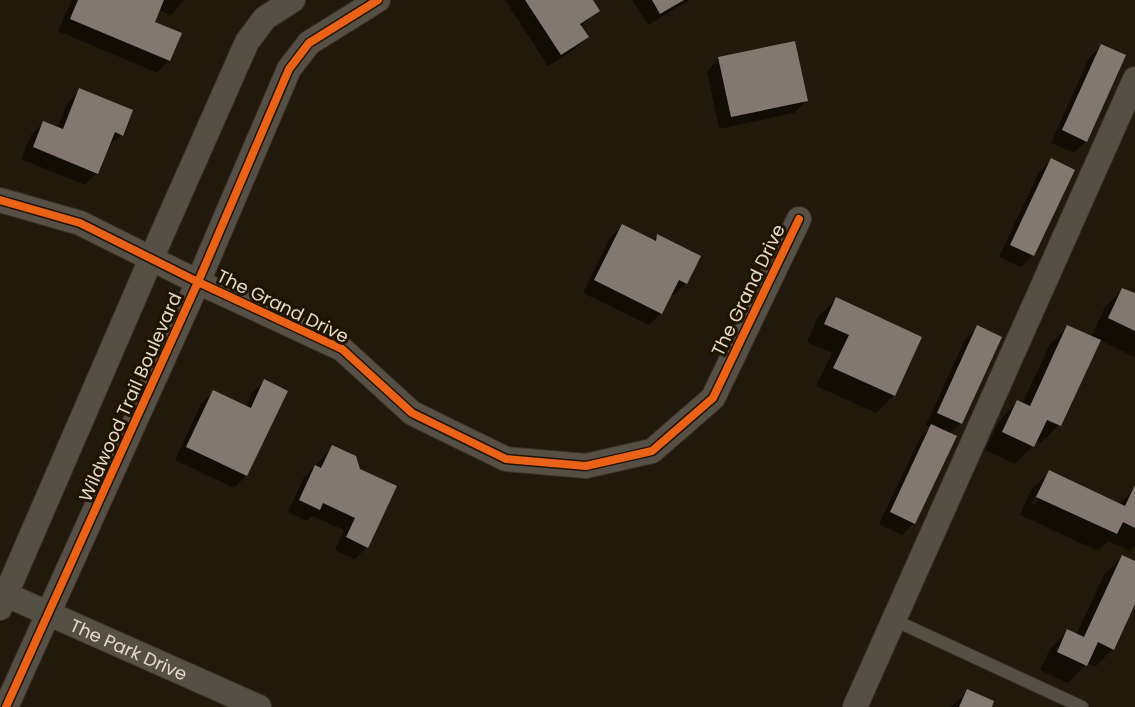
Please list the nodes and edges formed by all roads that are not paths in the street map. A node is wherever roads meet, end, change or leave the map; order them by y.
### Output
1 (293, 0) edge
2 (378, 0) edge
3 (1135, 79) edge
4 (0, 200) edge
5 (799, 219) dead end
6 (151, 259) junction
7 (198, 282) junction
8 (2, 598) edge
9 (48, 615) junction
10 (894, 620) junction
11 (6, 707) edge
12 (259, 707) edge
13 (855, 707) edge
14 (1082, 707) edge

1 - 6 street, Wildwood Trail Boulevard
2 - 7 street, Wildwood Trail Boulevard
3 - 10 street
4 - 6 street, The Grand Drive
5 - 7 street, The Grand Drive
6 - 7 street, The Grand Drive
6 - 8 street, Wildwood Trail Boulevard
7 - 9 street, Wildwood Trail Boulevard
8 - 9 street, The Park Drive
9 - 11 street, Wildwood Trail Boulevard
9 - 12 street, The Park Drive
10 - 13 street
10 - 14 lane

